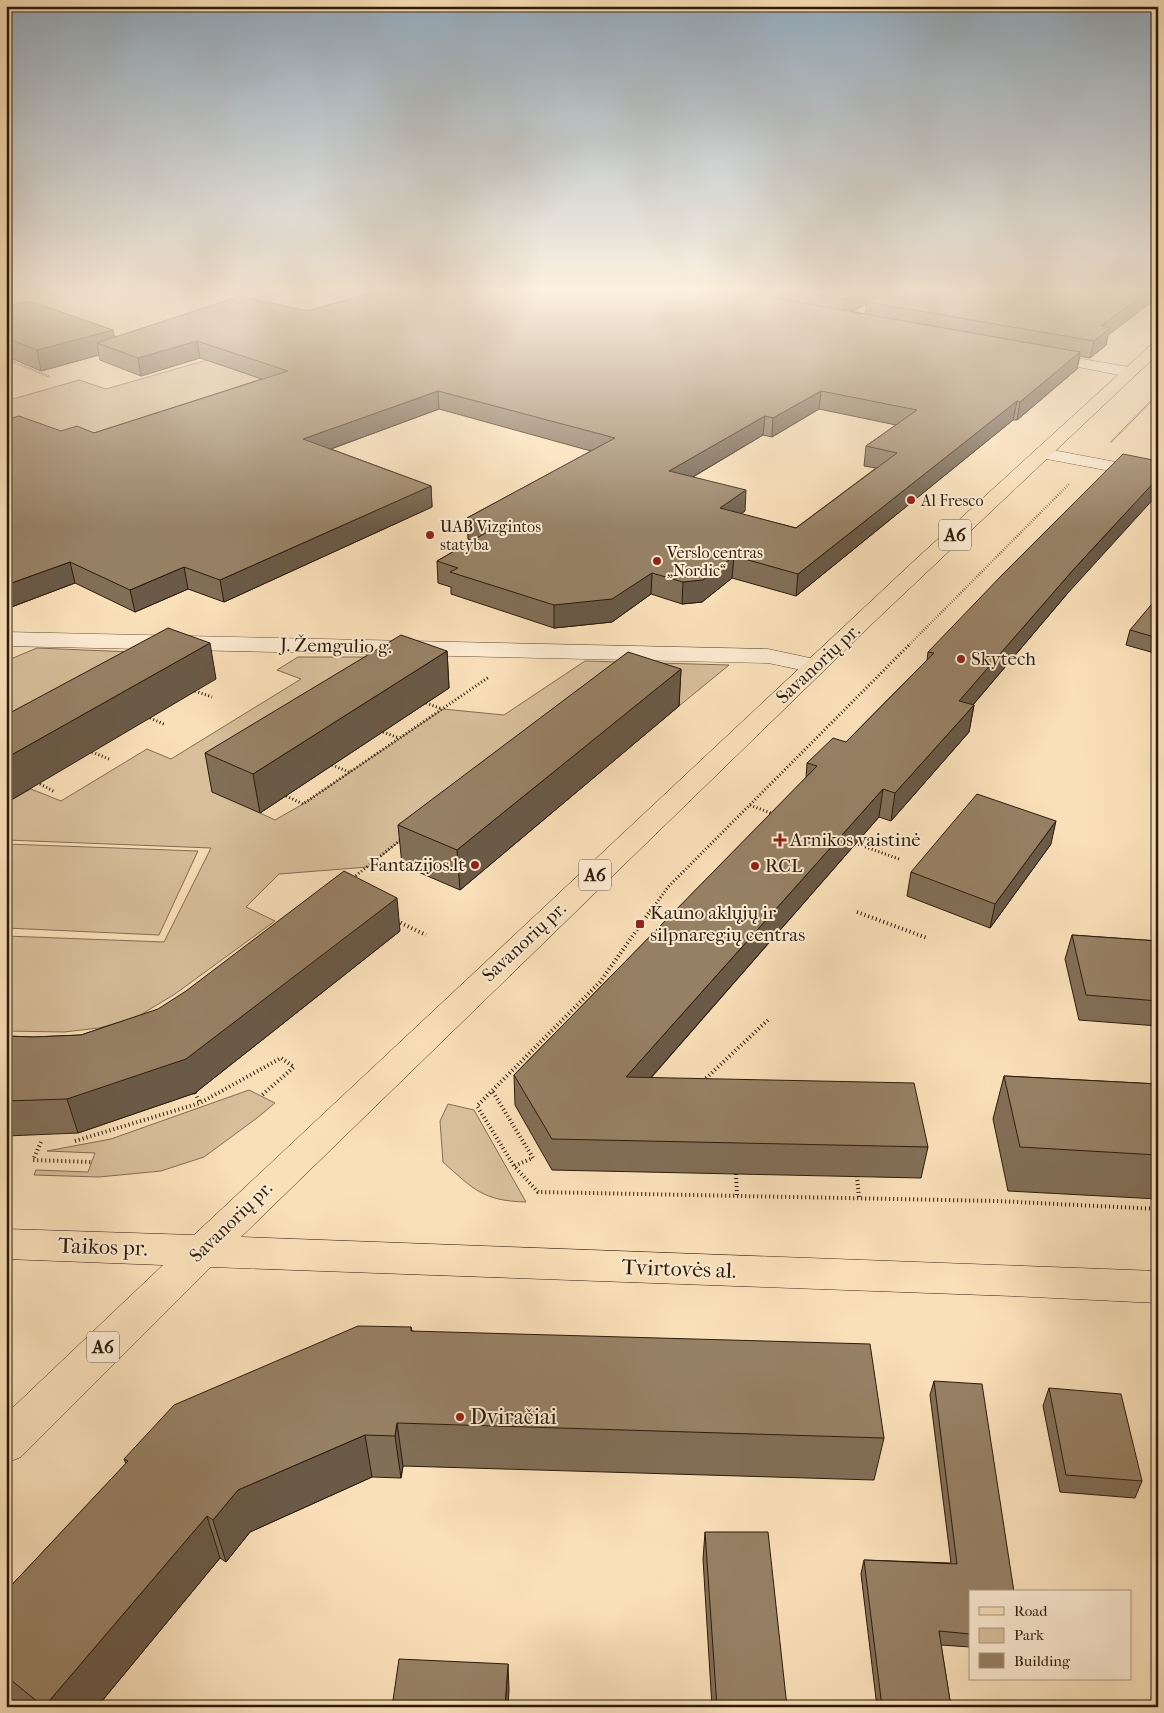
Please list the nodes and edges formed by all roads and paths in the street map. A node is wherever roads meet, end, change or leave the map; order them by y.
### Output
1 (28, 368) edge
2 (1107, 368) edge
3 (1134, 368) edge
4 (1129, 372) junction
5 (50, 377) edge
6 (1158, 394) edge
7 (1042, 453) junction
8 (1090, 463) junction
9 (1158, 476) edge
10 (6, 638) edge
11 (816, 666) junction
12 (492, 676) dead end
13 (195, 691) edge
14 (212, 697) dead end
15 (426, 703) edge
16 (443, 709) junction
17 (150, 718) edge
18 (166, 724) dead end
19 (383, 732) edge
20 (400, 738) junction
21 (92, 752) edge
22 (109, 759) dead end
23 (332, 765) edge
24 (350, 772) junction
25 (40, 784) dead end
26 (55, 792) dead end
27 (286, 796) edge
28 (750, 805) junction
29 (778, 815) edge
30 (404, 837) dead end
31 (843, 839) edge
32 (899, 859) dead end
33 (352, 878) edge
34 (857, 912) dead end
35 (393, 918) edge
36 (426, 935) dead end
37 (927, 938) dead end
38 (768, 1020) dead end
39 (698, 1086) edge
40 (493, 1092) junction
41 (195, 1093) dead end
42 (261, 1096) dead end
43 (200, 1103) junction
44 (78, 1133) dead end
45 (40, 1142) dead end
46 (92, 1162) dead end
47 (514, 1166) junction
48 (736, 1174) edge
49 (857, 1176) edge
50 (737, 1196) junction
51 (860, 1198) junction
52 (1158, 1209) edge
53 (6, 1244) edge
54 (201, 1251) junction
55 (1158, 1288) edge
56 (6, 1443) edge

1 - 5 path
2 - 4 street
3 - 4 main road, Savanorių pr. / A6
4 - 7 main road, Savanorių pr. / A6
6 - 8 path
7 - 8 street
7 - 11 main road, Savanorių pr. / A6
8 - 9 street
8 - 28 path
10 - 11 street, J. Žemgulio g.
11 - 54 main road, Savanorių pr. / A6
12 - 16 path
13 - 14 path
15 - 16 path
16 - 20 path
17 - 18 path
19 - 20 path
20 - 24 path
21 - 22 path
23 - 24 path
24 - 27 path
25 - 26 path
28 - 29 path
28 - 40 path
30 - 33 path
31 - 32 path
34 - 37 path
35 - 36 path
38 - 39 path
40 - 47 path
40 - 47 path
41 - 43 path
42 - 43 path
43 - 44 path
45 - 46 path
47 - 50 path
48 - 50 path
49 - 51 path
50 - 51 path
51 - 52 path
53 - 54 main road, Taikos pr.
54 - 55 main road, Tvirtovės al.
54 - 56 main road, Savanorių pr. / A6

